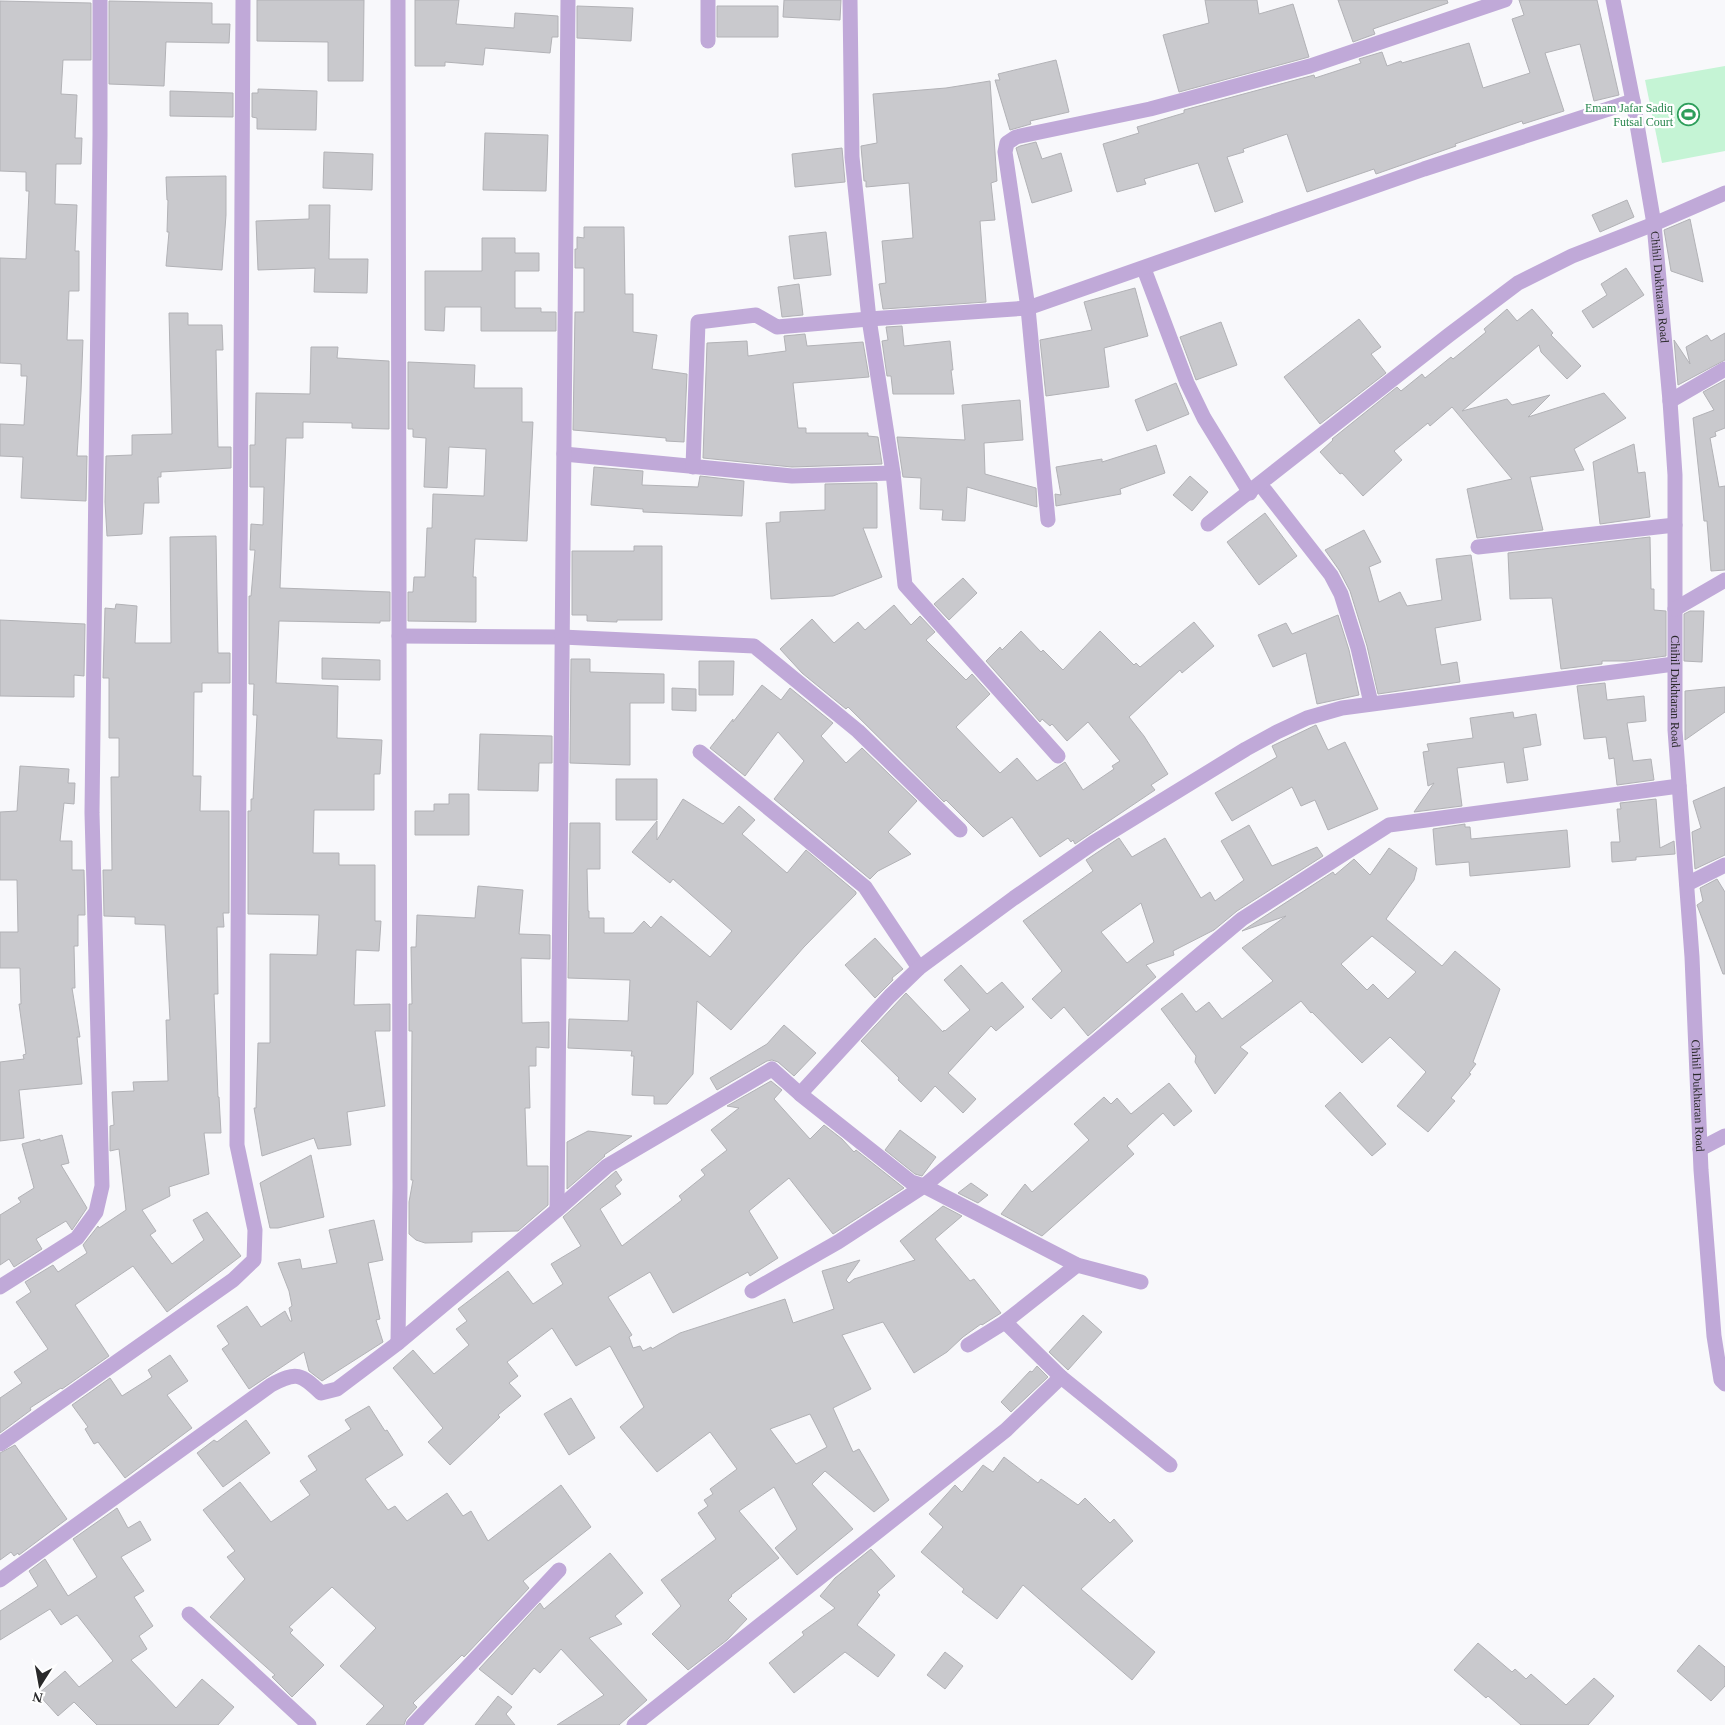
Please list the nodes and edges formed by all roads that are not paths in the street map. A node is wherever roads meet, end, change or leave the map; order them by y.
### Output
1 (100, 0) edge
2 (243, 0) edge
3 (398, 0) edge
4 (568, 0) edge
5 (708, 0) edge
6 (850, 0) edge
7 (1505, 0) edge
8 (1613, 0) edge
9 (708, 41) dead end
10 (1633, 101) junction
11 (1725, 193) edge
12 (1654, 224) junction
13 (1144, 268) junction
14 (1028, 308) junction
15 (869, 318) junction
16 (1725, 369) edge
17 (1670, 401) junction
18 (564, 454) junction
19 (692, 467) junction
20 (893, 473) junction
21 (1255, 488) junction
22 (1048, 520) dead end
23 (1208, 524) dead end
24 (1675, 525) junction
25 (1478, 547) dead end
26 (1725, 580) edge
27 (1675, 609) junction
28 (399, 636) junction
29 (562, 637) junction
30 (1674, 664) junction
31 (1371, 703) junction
32 (700, 752) dead end
33 (1058, 756) dead end
34 (1679, 786) junction
35 (960, 830) dead end
36 (1725, 865) edge
37 (1687, 884) junction
38 (919, 968) junction
39 (800, 1094) junction
40 (1725, 1136) edge
41 (1700, 1149) junction
42 (924, 1186) junction
43 (557, 1210) junction
44 (1077, 1265) junction
45 (1141, 1282) dead end
46 (0, 1287) edge
47 (752, 1291) dead end
48 (1005, 1322) junction
49 (398, 1343) junction
50 (968, 1345) dead end
51 (1061, 1376) junction
52 (1725, 1384) edge
53 (0, 1444) edge
54 (1170, 1465) dead end
55 (559, 1570) dead end
56 (0, 1580) edge
57 (189, 1614) dead end
58 (308, 1725) edge
59 (413, 1725) edge
60 (634, 1725) edge

1 - 46 street
2 - 53 street
3 - 28 street
4 - 18 street
5 - 9 street
6 - 15 street
7 - 14 street
8 - 10 street, Chihil Dukhtaran Road
10 - 12 street, Chihil Dukhtaran Road
10 - 13 street
11 - 12 street
12 - 17 street, Chihil Dukhtaran Road
12 - 21 street
13 - 14 street
13 - 21 street
14 - 15 street
14 - 22 street
15 - 19 street
15 - 20 street
16 - 17 street
17 - 24 street, Chihil Dukhtaran Road
18 - 19 street
18 - 29 street
19 - 20 street
20 - 33 street
21 - 23 street
21 - 31 street
24 - 25 street
24 - 27 street, Chihil Dukhtaran Road
26 - 27 street
27 - 30 street, Chihil Dukhtaran Road
28 - 29 street
28 - 49 street
29 - 35 street
29 - 43 street
30 - 31 street
30 - 34 street, Chihil Dukhtaran Road
31 - 38 street
32 - 38 street
34 - 37 street, Chihil Dukhtaran Road
34 - 42 street
36 - 37 street
37 - 41 street, Chihil Dukhtaran Road
38 - 39 street
39 - 42 street
39 - 43 street
40 - 41 street
41 - 52 street, Chihil Dukhtaran Road
42 - 44 street
42 - 47 street
43 - 49 street
44 - 45 street
44 - 48 street
48 - 50 street
48 - 51 street
49 - 56 street
51 - 54 street
51 - 60 street
55 - 59 street
57 - 58 street

